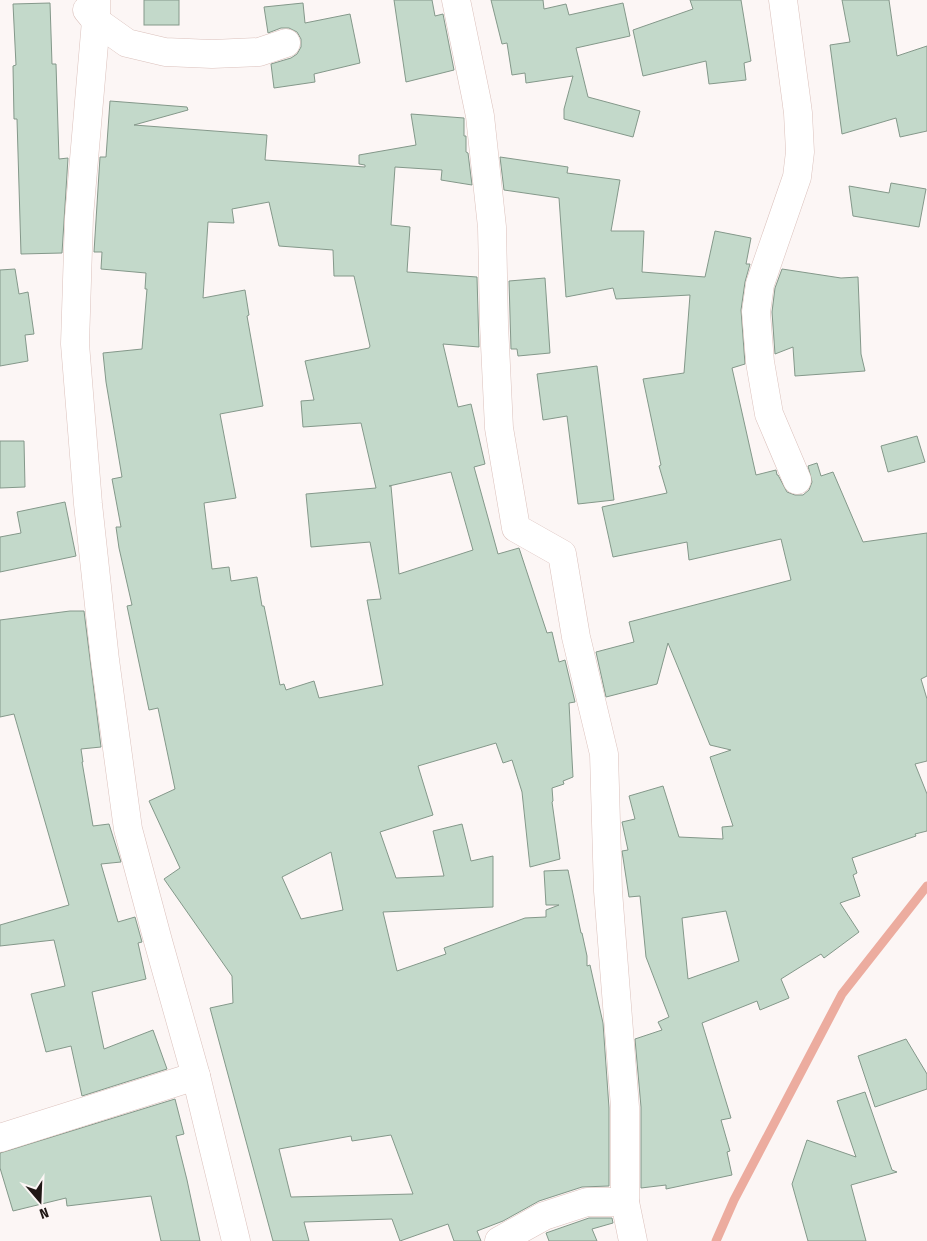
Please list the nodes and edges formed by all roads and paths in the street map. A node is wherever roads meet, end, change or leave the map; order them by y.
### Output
1 (79, 0) edge
2 (456, 0) edge
3 (783, 0) edge
4 (96, 11) edge
5 (286, 43) dead end
6 (797, 480) dead end
7 (196, 1076) junction
8 (0, 1138) edge
9 (625, 1202) junction
10 (236, 1241) edge
11 (499, 1241) edge
12 (633, 1241) edge

1 - 4 street
2 - 9 street
3 - 6 street
4 - 5 street
4 - 7 street
7 - 8 street
7 - 10 street
9 - 11 street
9 - 12 street

